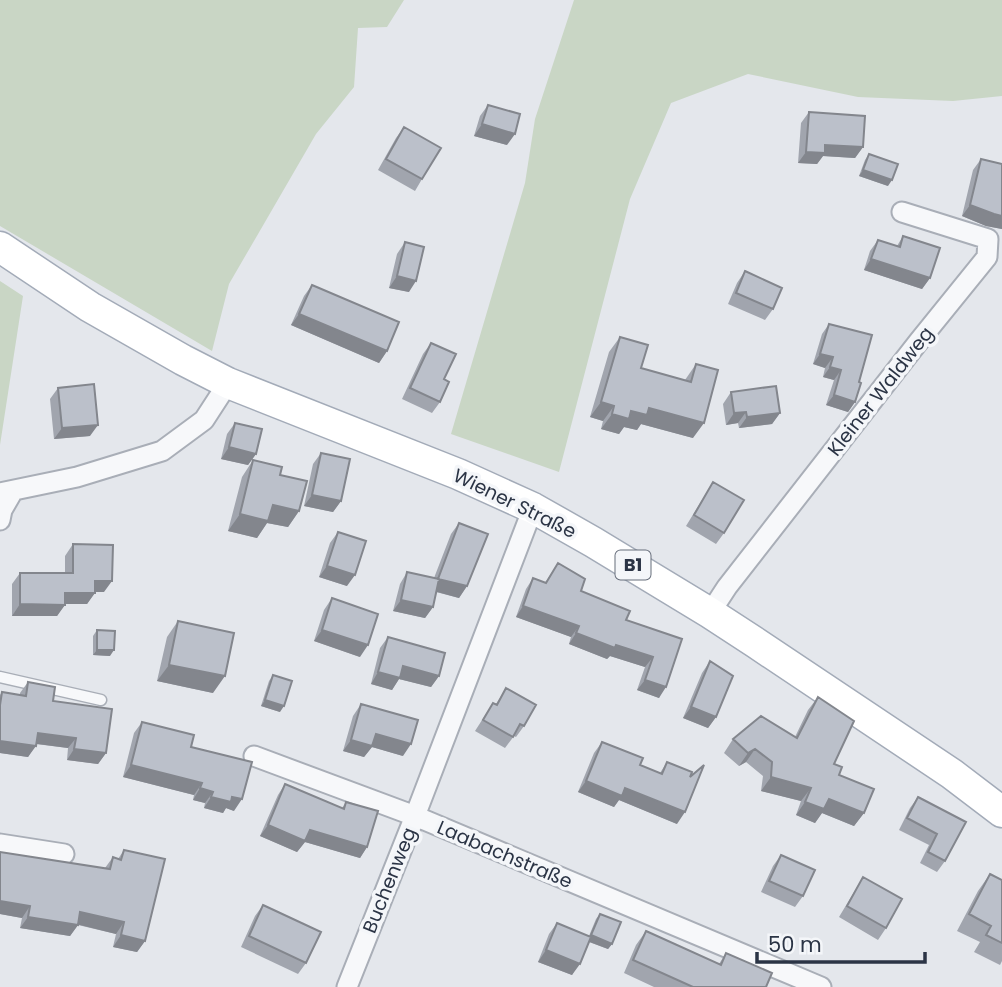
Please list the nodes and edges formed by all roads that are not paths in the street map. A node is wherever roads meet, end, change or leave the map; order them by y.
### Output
1 (902, 212) dead end
2 (0, 247) edge
3 (228, 383) junction
4 (7, 492) edge
5 (533, 508) junction
6 (0, 520) edge
7 (710, 613) junction
8 (0, 677) edge
9 (101, 701) dead end
10 (254, 755) dead end
11 (1002, 812) edge
12 (415, 816) junction
13 (0, 845) edge
14 (64, 854) dead end
15 (347, 987) edge
16 (821, 987) edge

1 - 7 street, Kleiner Waldweg
2 - 3 main road, Wiener Straße / B1
3 - 4 street
3 - 5 main road, Wiener Straße / B1
4 - 6 street
5 - 7 main road, Wiener Straße / B1
5 - 12 street, Laabachstraße
7 - 11 main road, Wiener Straße / B1
8 - 9 lane
10 - 12 street, Buchenweg
12 - 15 street, Buchenweg
12 - 16 street, Laabachstraße
13 - 14 street

